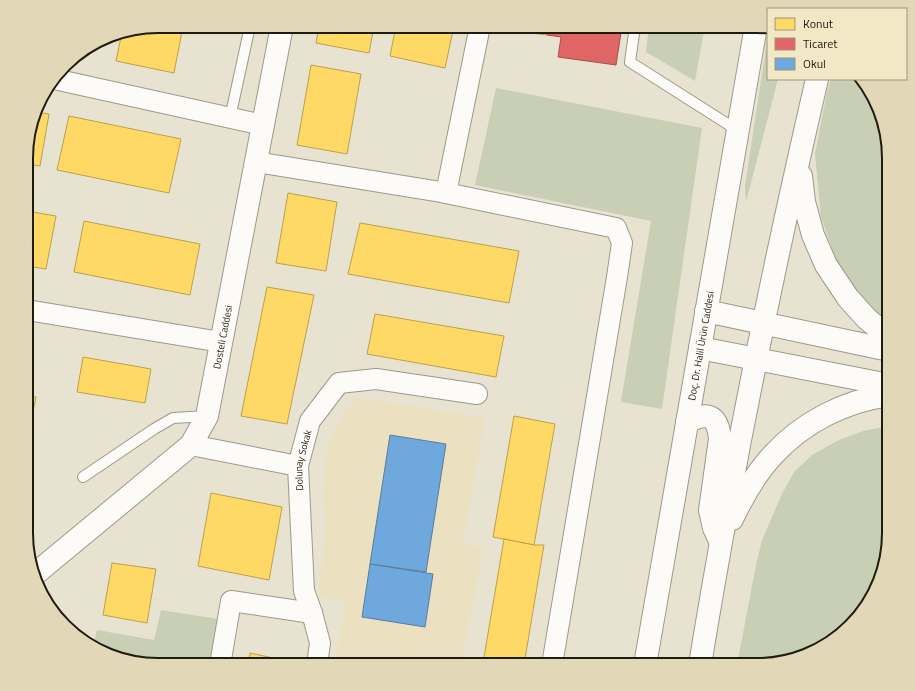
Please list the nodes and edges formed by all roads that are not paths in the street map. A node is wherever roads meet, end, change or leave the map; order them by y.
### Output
1 (248, 33) edge
2 (281, 33) edge
3 (479, 33) edge
4 (635, 33) edge
5 (755, 33) edge
6 (60, 80) edge
7 (817, 80) edge
8 (230, 118) junction
9 (263, 125) junction
10 (738, 130) junction
11 (800, 154) junction
12 (256, 162) junction
13 (446, 193) junction
14 (33, 311) edge
15 (706, 311) junction
16 (763, 324) junction
17 (882, 331) edge
18 (221, 342) junction
19 (700, 348) junction
20 (882, 349) edge
21 (757, 358) junction
22 (882, 384) edge
23 (477, 394) dead end
24 (882, 396) edge
25 (207, 416) junction
26 (687, 422) junction
27 (191, 445) junction
28 (298, 466) junction
29 (83, 477) dead end
30 (720, 542) junction
31 (39, 571) edge
32 (312, 614) junction
33 (221, 658) edge
34 (318, 658) edge
35 (553, 658) edge
36 (646, 658) edge
37 (701, 658) edge

1 - 8 lane
2 - 9 main road, Dosteli Caddesi
3 - 13 street
4 - 10 lane
5 - 10 main road, Doç. Dr. Halil Ürün Caddesi
6 - 8 street
7 - 11 main road
8 - 9 street
9 - 12 main road, Dosteli Caddesi
10 - 15 main road, Doç. Dr. Halil Ürün Caddesi
11 - 16 main road
11 - 17 main road
12 - 13 street
12 - 18 main road, Dosteli Caddesi
13 - 35 street
14 - 18 street
15 - 16 main road
15 - 19 main road, Doç. Dr. Halil Ürün Caddesi
16 - 20 main road
16 - 21 main road
18 - 25 main road, Dosteli Caddesi
19 - 21 main road
19 - 26 main road, Doç. Dr. Halil Ürün Caddesi
21 - 22 main road
21 - 30 main road
23 - 28 street, Dolunay Sokak
24 - 30 main road
25 - 27 main road, Dosteli Caddesi
25 - 29 lane
26 - 30 main road
26 - 36 main road, Doç. Dr. Halil Ürün Caddesi
27 - 28 street
27 - 31 main road, Dosteli Caddesi
28 - 32 street, Dolunay Sokak
30 - 37 main road
32 - 33 street
32 - 34 street, Dolunay Sokak

